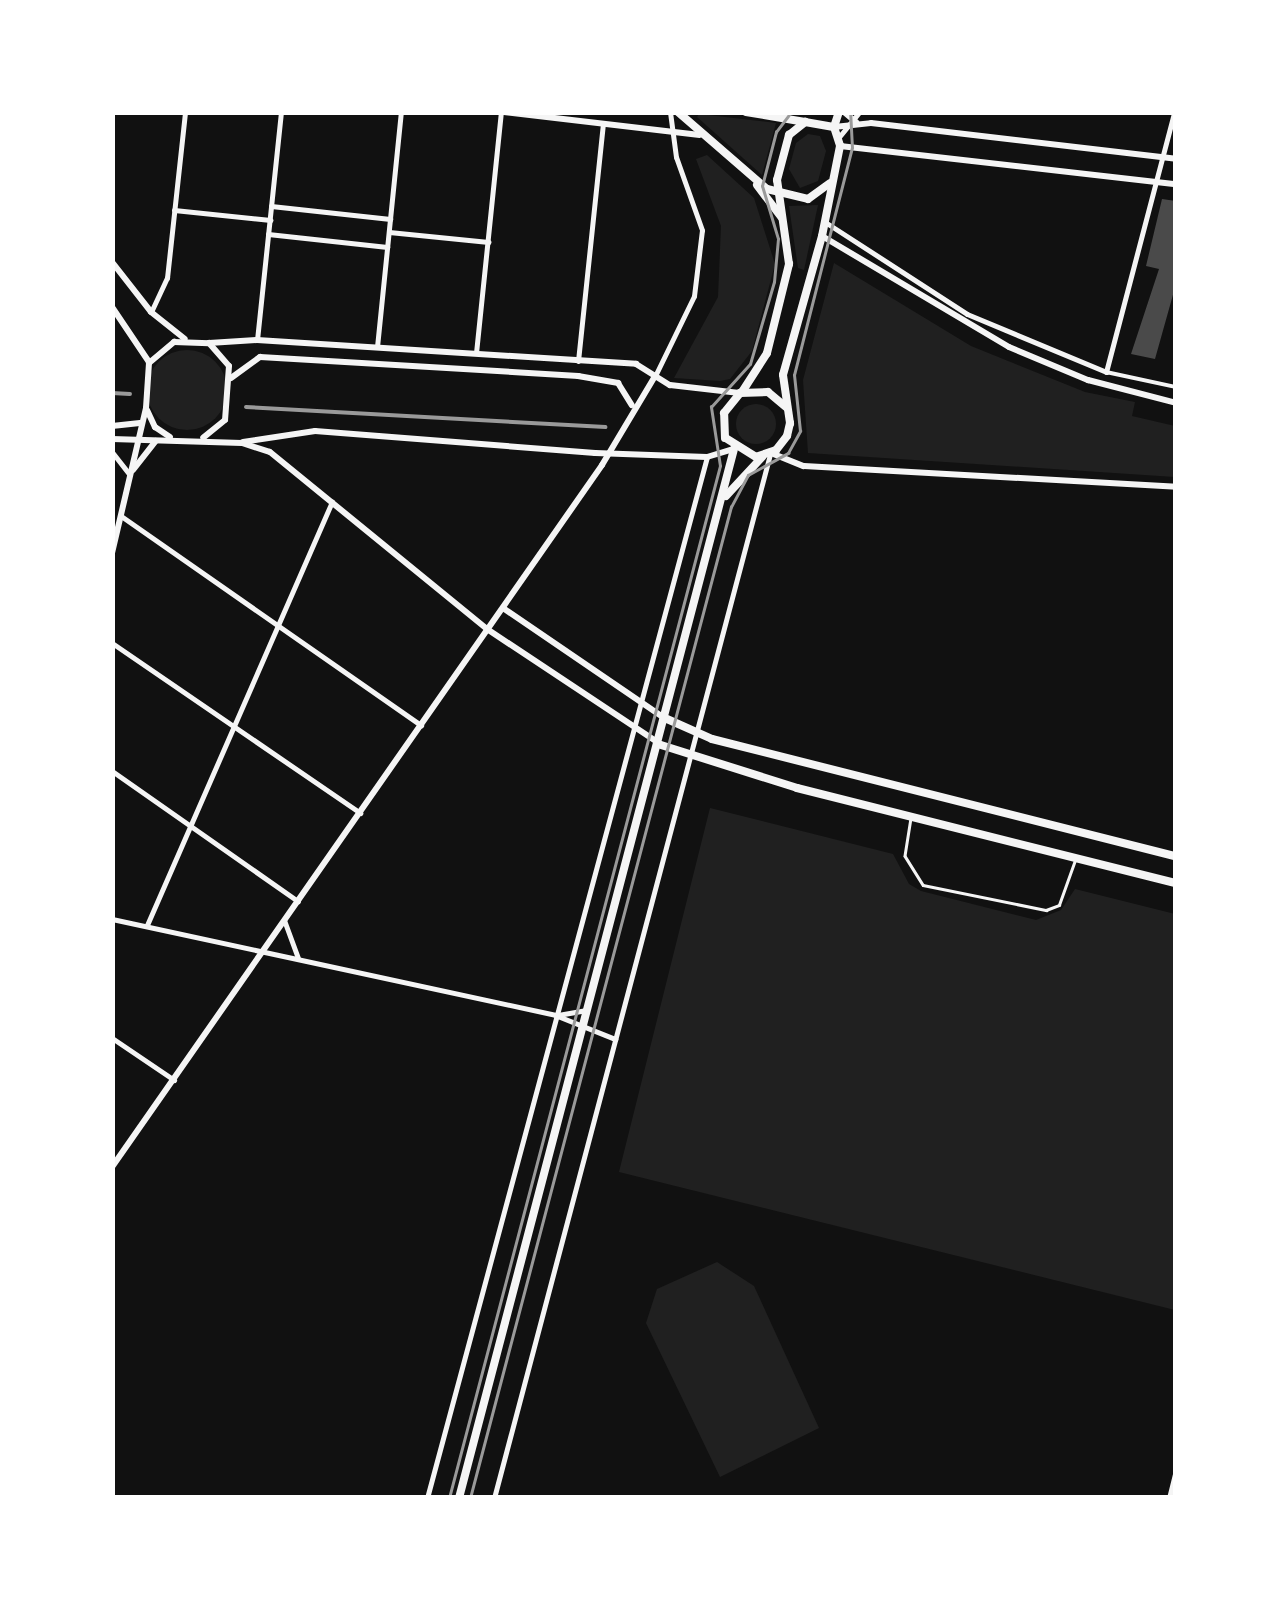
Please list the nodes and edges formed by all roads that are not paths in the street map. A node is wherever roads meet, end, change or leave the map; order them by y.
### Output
1 (185, 112) edge
2 (281, 112) edge
3 (401, 112) edge
4 (502, 112) edge
5 (674, 112) edge
6 (746, 112) edge
7 (842, 112) edge
8 (860, 112) edge
9 (1174, 112) edge
10 (800, 117) edge
11 (603, 123) junction
12 (850, 124) junction
13 (834, 127) junction
14 (672, 132) junction
15 (700, 136) junction
16 (839, 142) junction
17 (1162, 158) junction
18 (1176, 159) edge
19 (832, 178) junction
20 (754, 182) junction
21 (1156, 182) junction
22 (1176, 184) edge
23 (778, 190) junction
24 (271, 206) junction
25 (174, 210) junction
26 (390, 219) junction
27 (270, 220) junction
28 (825, 222) junction
29 (786, 223) junction
30 (388, 232) junction
31 (268, 234) junction
32 (822, 236) junction
33 (488, 242) junction
34 (387, 247) junction
35 (112, 262) edge
36 (112, 307) edge
37 (150, 312) junction
38 (186, 340) junction
39 (258, 340) junction
40 (209, 343) junction
41 (377, 347) junction
42 (476, 355) junction
43 (578, 361) junction
44 (149, 363) junction
45 (1106, 372) junction
46 (655, 376) junction
47 (231, 378) junction
48 (662, 383) junction
49 (645, 388) junction
50 (1176, 388) edge
51 (741, 392) junction
52 (1176, 404) edge
53 (633, 406) junction
54 (786, 407) junction
55 (146, 408) junction
56 (140, 423) junction
57 (112, 426) edge
58 (172, 438) junction
59 (112, 439) edge
60 (137, 440) junction
61 (158, 440) junction
62 (197, 440) junction
63 (242, 442) junction
64 (734, 449) junction
65 (112, 452) edge
66 (610, 452) junction
67 (768, 454) junction
68 (707, 457) junction
69 (130, 475) junction
70 (1176, 488) edge
71 (723, 501) junction
72 (332, 502) junction
73 (121, 516) junction
74 (112, 553) edge
75 (502, 608) junction
76 (277, 624) junction
77 (487, 629) junction
78 (112, 643) edge
79 (640, 703) junction
80 (667, 720) junction
81 (421, 725) junction
82 (234, 726) junction
83 (633, 730) junction
84 (694, 733) junction
85 (661, 745) junction
86 (690, 758) junction
87 (112, 771) edge
88 (360, 813) junction
89 (911, 816) junction
90 (190, 825) junction
91 (1176, 856) edge
92 (1076, 859) junction
93 (1176, 883) edge
94 (298, 901) junction
95 (112, 918) edge
96 (284, 920) junction
97 (146, 926) junction
98 (263, 950) junction
99 (298, 958) junction
100 (590, 1010) junction
101 (555, 1015) junction
102 (584, 1031) junction
103 (112, 1038) edge
104 (615, 1039) junction
105 (174, 1080) junction
106 (113, 1166) edge
107 (1176, 1470) edge
108 (427, 1498) edge
109 (459, 1498) edge
110 (494, 1498) edge
111 (1169, 1498) edge

1 - 25 street
2 - 24 street
3 - 26 street
4 - 11 street
4 - 33 street
5 - 14 street
5 - 15 main road
6 - 10 main road
7 - 12 street
7 - 13 main road
8 - 12 street
9 - 17 street
10 - 13 main road
10 - 23 main road
11 - 14 street
11 - 43 street
12 - 13 street
12 - 16 street
12 - 17 street
13 - 16 main road
14 - 15 street
14 - 46 street
15 - 20 main road
16 - 19 main road
16 - 21 street
17 - 18 street
17 - 21 street
19 - 23 main road
19 - 28 main road
20 - 23 main road
20 - 29 main road
21 - 22 street
21 - 45 street
23 - 29 main road
24 - 26 street
24 - 27 street
25 - 27 street
25 - 37 street
26 - 30 street
27 - 31 street
28 - 32 main road
28 - 45 street
29 - 51 main road
30 - 33 street
30 - 34 street
31 - 34 street
31 - 39 street
32 - 52 street
32 - 54 main road
33 - 42 street
34 - 41 street
35 - 37 street
36 - 44 street
37 - 38 street
38 - 40 street
38 - 44 street
39 - 40 street
39 - 41 street
40 - 47 street
41 - 42 street
42 - 43 street
43 - 46 street
44 - 55 street
45 - 50 street
46 - 48 street
46 - 49 street
47 - 53 street
47 - 62 street
48 - 49 street
48 - 51 street
49 - 53 street
51 - 54 main road
51 - 64 main road
53 - 66 street
54 - 67 main road
55 - 56 street
55 - 58 street
56 - 57 street
56 - 60 street
58 - 61 street
58 - 62 street
59 - 60 street
60 - 61 street
60 - 69 street
61 - 69 street
62 - 63 street
63 - 66 street
63 - 72 street
64 - 67 main road
64 - 68 street
64 - 71 main road
65 - 69 street
66 - 68 street
66 - 75 street
67 - 70 street
67 - 71 main road
67 - 84 street
68 - 79 street
69 - 73 street
71 - 80 main road
72 - 76 street
72 - 77 street
73 - 74 street
73 - 76 street
75 - 77 street
75 - 79 street
76 - 81 street
76 - 82 street
77 - 81 street
77 - 83 street
78 - 82 street
79 - 80 street
79 - 83 street
80 - 84 main road
80 - 85 main road
81 - 88 street
82 - 88 street
82 - 90 street
83 - 85 street
83 - 101 street
84 - 86 street
84 - 91 main road
85 - 86 main road
85 - 100 main road
86 - 89 main road
86 - 104 street
87 - 90 street
88 - 94 street
89 - 92 main road
89 - 92 lane
90 - 94 street
90 - 97 street
92 - 93 main road
94 - 96 street
95 - 97 street
96 - 98 street
96 - 99 street
97 - 98 street
98 - 99 street
98 - 105 street
99 - 101 street
100 - 101 street
100 - 102 main road
101 - 102 street
101 - 108 street
102 - 104 street
102 - 109 main road
103 - 105 street
104 - 110 street
105 - 106 street
107 - 111 street

